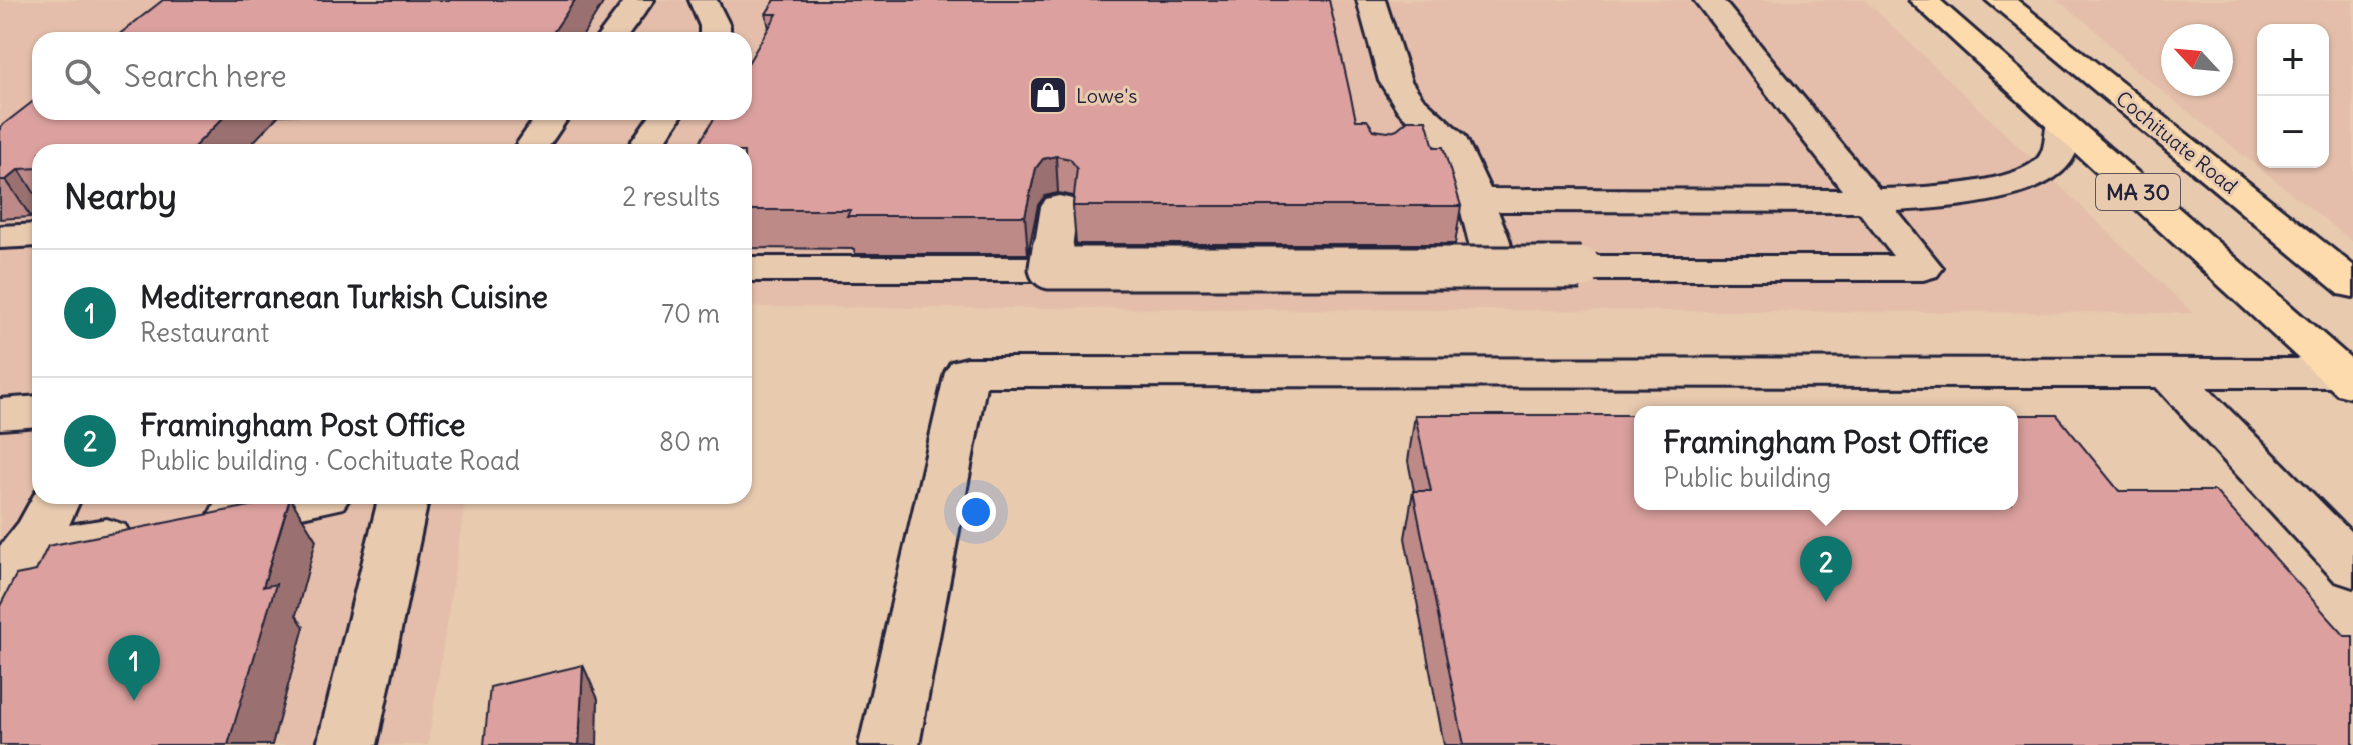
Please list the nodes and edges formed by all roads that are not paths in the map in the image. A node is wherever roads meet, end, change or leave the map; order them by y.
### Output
1 (640, 0) edge
2 (703, 0) edge
3 (1371, 0) edge
4 (1708, 0) edge
5 (1923, 0) edge
6 (2000, 0) edge
7 (616, 32) edge
8 (715, 32) edge
9 (550, 120) edge
10 (663, 120) edge
11 (2062, 124) junction
12 (1443, 133) junction
13 (1399, 140) edge
14 (534, 144) edge
15 (646, 144) edge
16 (1869, 201) junction
17 (1059, 207) dead end
18 (1469, 213) junction
19 (32, 235) edge
20 (0, 237) edge
21 (752, 269) edge
22 (2353, 285) edge
23 (2167, 372) junction
24 (2347, 378) edge
25 (32, 412) edge
26 (0, 414) edge
27 (53, 504) edge
28 (284, 504) edge
29 (402, 504) edge
30 (13, 567) edge
31 (2353, 567) edge
32 (347, 745) edge
33 (889, 745) edge

1 - 7 lane
2 - 8 lane
3 - 12 lane
4 - 16 lane
5 - 11 main road, MA 30
6 - 22 main road, Cochituate Road / MA 30
9 - 14 lane
10 - 15 lane
11 - 16 lane
11 - 24 main road, MA 30
12 - 13 lane
12 - 18 lane
16 - 17 lane, bridge
16 - 18 lane
18 - 21 lane
19 - 20 lane
23 - 24 lane
23 - 31 lane
23 - 33 lane
25 - 26 lane
27 - 30 lane
28 - 30 lane
29 - 32 lane

